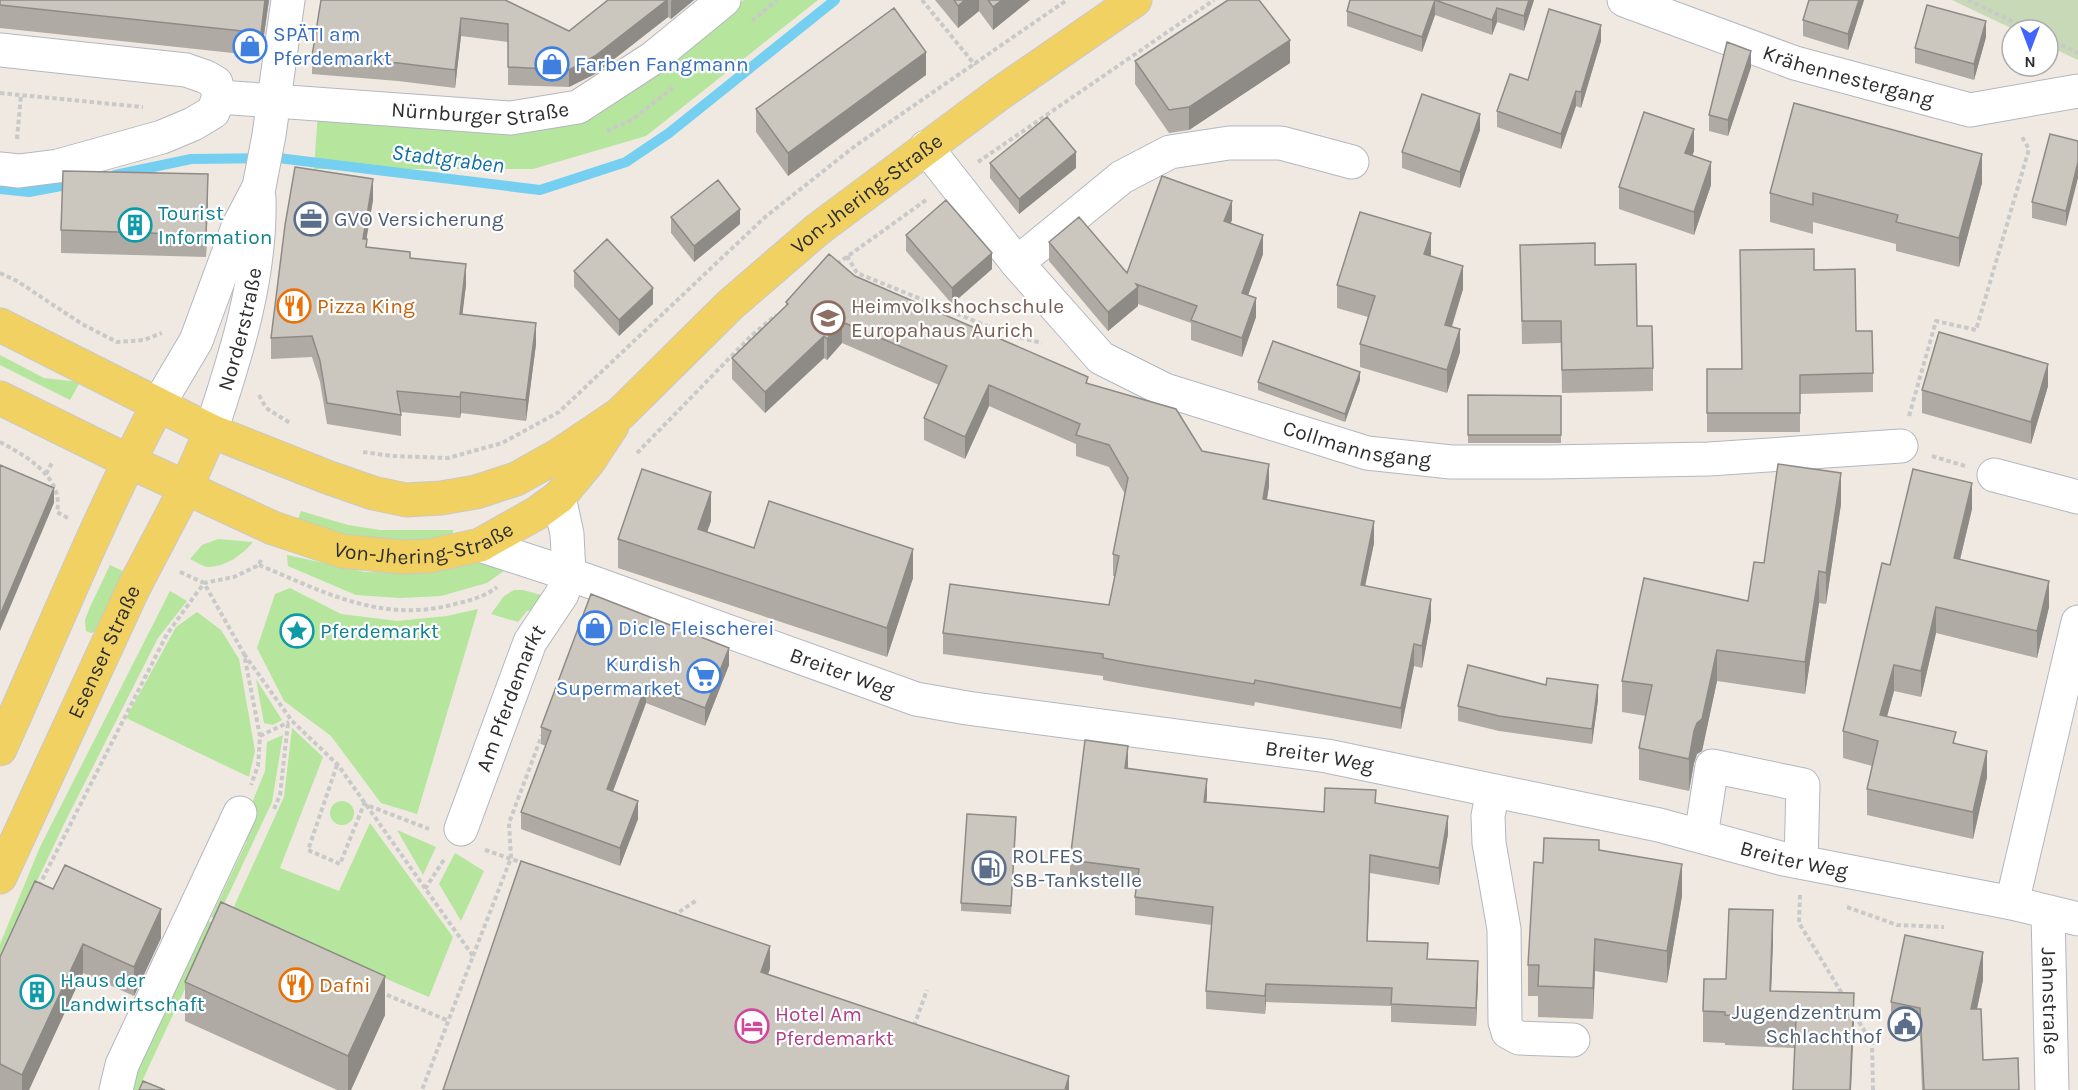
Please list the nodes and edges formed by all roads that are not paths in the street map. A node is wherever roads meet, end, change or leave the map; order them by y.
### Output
1 (288, 0) edge
2 (724, 0) edge
3 (1135, 0) edge
4 (1624, 0) edge
5 (0, 50) edge
6 (2078, 91) edge
7 (219, 97) junction
8 (273, 102) junction
9 (926, 147) junction
10 (1352, 162) dead end
11 (9, 170) edge
12 (260, 184) junction
13 (1017, 263) junction
14 (0, 325) edge
15 (0, 398) edge
16 (158, 405) junction
17 (620, 414) junction
18 (211, 430) junction
19 (1901, 447) road end
20 (128, 461) junction
21 (1994, 475) road end
22 (186, 488) junction
23 (559, 497) junction
24 (2078, 497) edge
25 (480, 545) junction
26 (569, 574) junction
27 (2078, 622) edge
28 (0, 749) edge
29 (1493, 791) junction
30 (240, 813) road end
31 (1701, 836) junction
32 (456, 839) road end
33 (1801, 877) junction
34 (0, 878) edge
35 (2012, 903) junction
36 (2063, 916) edge
37 (1573, 1040) dead end
38 (116, 1090) edge
39 (2052, 1090) edge

1 - 8 street, Norderstraße
2 - 8 street, Nürnburger Straße
3 - 9 main road, Von-Jhering-Straße
4 - 6 street, Krähennestergang
5 - 7 street
7 - 8 street, Nürnburger Straße
7 - 11 street
8 - 12 street, Norderstraße
9 - 13 street, Collmannsgang
9 - 17 main road, Von-Jhering-Straße
10 - 13 street
12 - 16 street, Norderstraße
12 - 18 street, Norderstraße
13 - 19 street, Collmannsgang
14 - 16 main road, Von-Jhering-Straße
15 - 20 main road, Von-Jhering-Straße
16 - 18 main road, Von-Jhering-Straße
16 - 20 main road
17 - 18 main road, Von-Jhering-Straße
17 - 23 main road, Von-Jhering-Straße
18 - 22 main road, Esenser Straße
20 - 22 main road, Von-Jhering-Straße
20 - 28 main road
21 - 24 street
22 - 25 main road, Von-Jhering-Straße
22 - 34 main road, Esenser Straße
23 - 25 main road, Von-Jhering-Straße
23 - 26 street
25 - 26 street, Breiter Weg
26 - 29 street, Breiter Weg
26 - 32 street, Am Pferdemarkt
27 - 35 street
29 - 31 street, Breiter Weg
29 - 37 street
30 - 38 street
31 - 33 street, Breiter Weg
31 - 33 street
33 - 35 street, Breiter Weg
35 - 36 street, Breiter Weg
36 - 39 street, Jahnstraße

